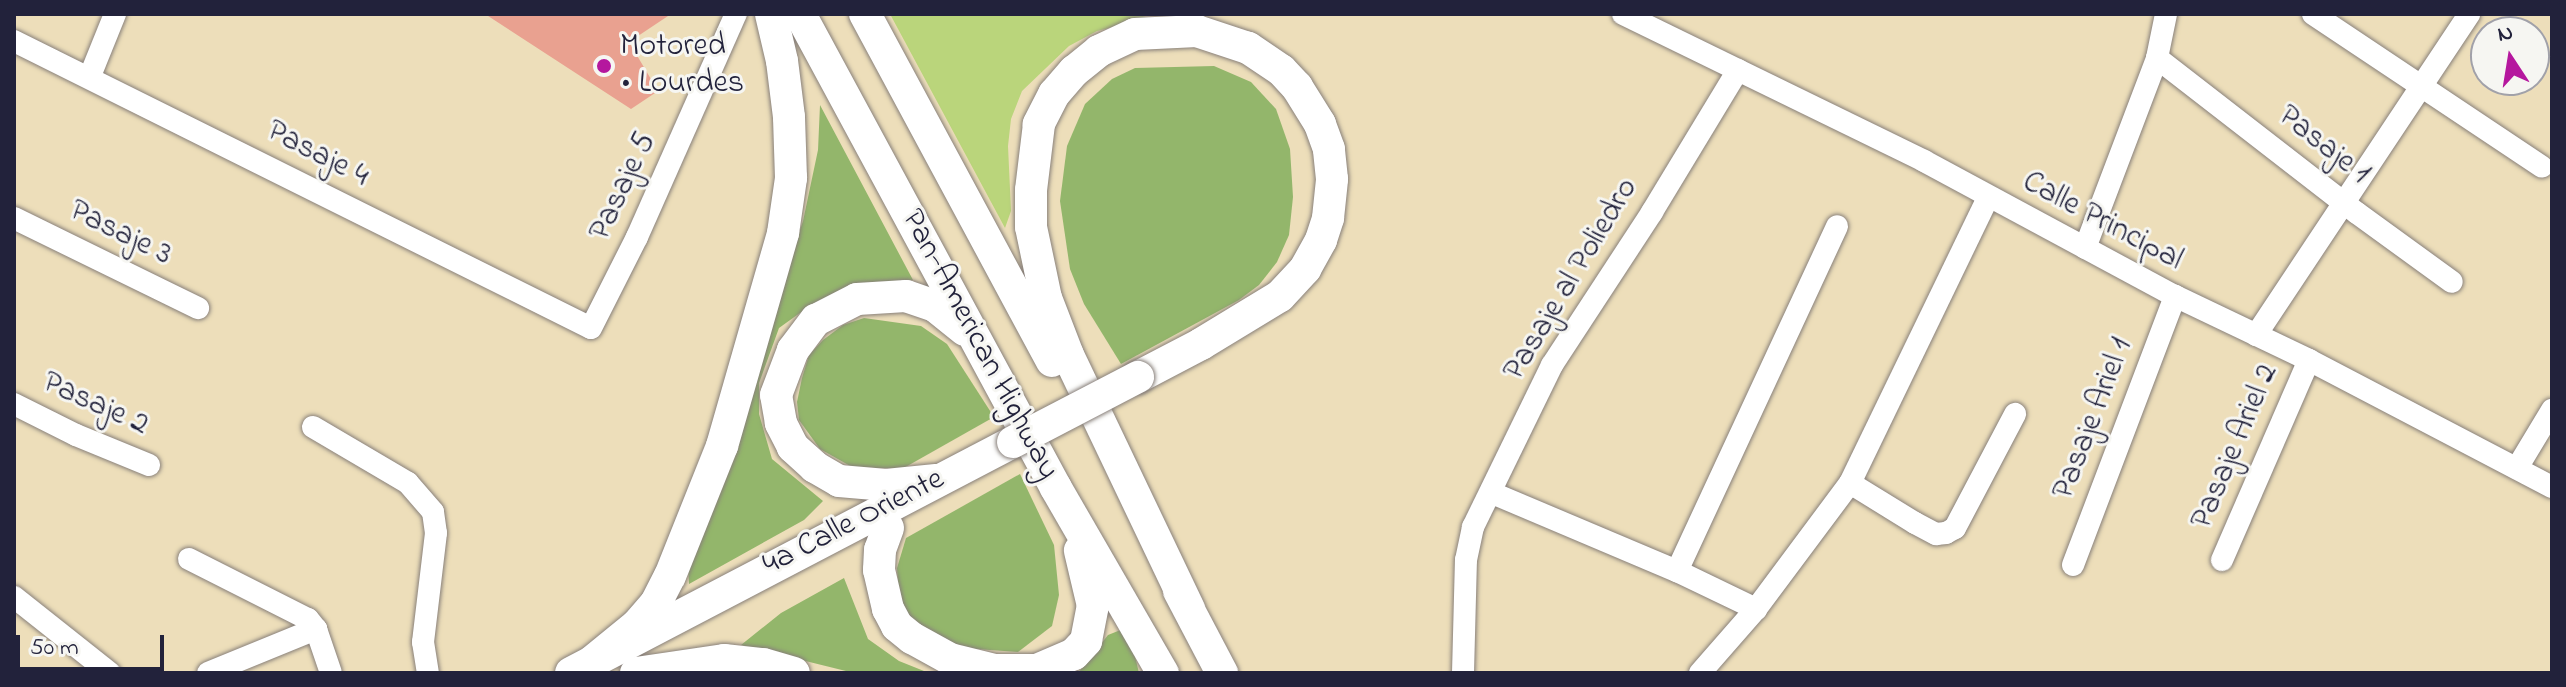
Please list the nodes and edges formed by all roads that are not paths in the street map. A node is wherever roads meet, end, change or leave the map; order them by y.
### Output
1 (115, 14) edge
2 (800, 14) edge
3 (865, 14) edge
4 (1212, 14) edge
5 (1623, 14) edge
6 (2166, 14) edge
7 (2313, 14) edge
8 (2469, 14) edge
9 (734, 20) edge
10 (774, 27) edge
11 (14, 41) edge
12 (2157, 58) junction
13 (1738, 70) junction
14 (90, 76) junction
15 (2421, 86) junction
16 (2542, 167) dead end
17 (1988, 198) junction
18 (2343, 203) junction
19 (14, 218) edge
20 (1837, 226) dead end
21 (2085, 248) junction
22 (2452, 282) dead end
23 (2175, 296) junction
24 (198, 308) dead end
25 (591, 328) joint
26 (2256, 335) junction
27 (2309, 360) junction
28 (1142, 383) junction
29 (14, 404) edge
30 (1013, 408) junction
31 (2552, 410) edge
32 (2015, 414) dead end
33 (313, 427) dead end
34 (1017, 448) junction
35 (149, 465) dead end
36 (2517, 468) junction
37 (936, 480) junction
38 (1850, 483) junction
39 (2552, 487) edge
40 (1056, 488) junction
41 (1492, 493) junction
42 (888, 528) junction
43 (189, 559) dead end
44 (2222, 560) dead end
45 (2073, 565) dead end
46 (1677, 571) junction
47 (14, 597) edge
48 (1189, 609) junction
49 (1756, 609) junction
50 (316, 629) junction
51 (592, 669) edge
52 (110, 673) edge
53 (208, 673) edge
54 (331, 673) edge
55 (428, 673) edge
56 (636, 673) edge
57 (794, 673) edge
58 (1163, 673) edge
59 (1222, 673) edge
60 (1463, 673) edge
61 (1700, 673) edge

1 - 14 street
2 - 30 highway, Pan-American Highway
3 - 48 highway, Pan-American Highway
4 - 28 highway
5 - 13 street, Calle Principal
6 - 12 street
7 - 15 street
8 - 15 street
9 - 10 street, Pasaje 5
9 - 25 street, Pasaje 5
10 - 51 highway
11 - 14 street, Pasaje 4
12 - 18 street, Pasaje 1
12 - 21 street
13 - 17 street, Calle Principal
13 - 41 street, Pasaje al Poliedro
14 - 25 street, Pasaje 4
15 - 16 street
15 - 18 street
17 - 21 street, Calle Principal
17 - 38 street
18 - 22 street, Pasaje 1
18 - 26 street
19 - 24 street, Pasaje 3
20 - 46 street
21 - 23 street, Calle Principal
23 - 26 street, Calle Principal
23 - 45 street, Pasaje Ariel 1
26 - 27 street, Calle Principal
27 - 36 street, Calle Principal
27 - 44 street, Pasaje Ariel 2
28 - 34 highway, 4a Calle Oriente
28 - 48 highway
29 - 35 street, Pasaje 2
30 - 37 highway
30 - 40 highway, Pan-American Highway
31 - 36 street
32 - 38 street
33 - 55 street
34 - 37 highway, 4a Calle Oriente
34 - 42 highway, 4a Calle Oriente
36 - 39 street, Calle Principal
37 - 51 highway, 4a Calle Oriente
38 - 49 street
40 - 42 highway
40 - 58 highway, Pan-American Highway
41 - 46 street
41 - 60 street, Pasaje al Poliedro
42 - 51 highway, 4a Calle Oriente
43 - 50 street
46 - 49 street
47 - 52 street
48 - 59 highway, Pan-American Highway
49 - 61 street
50 - 53 street
50 - 54 street
56 - 57 highway

